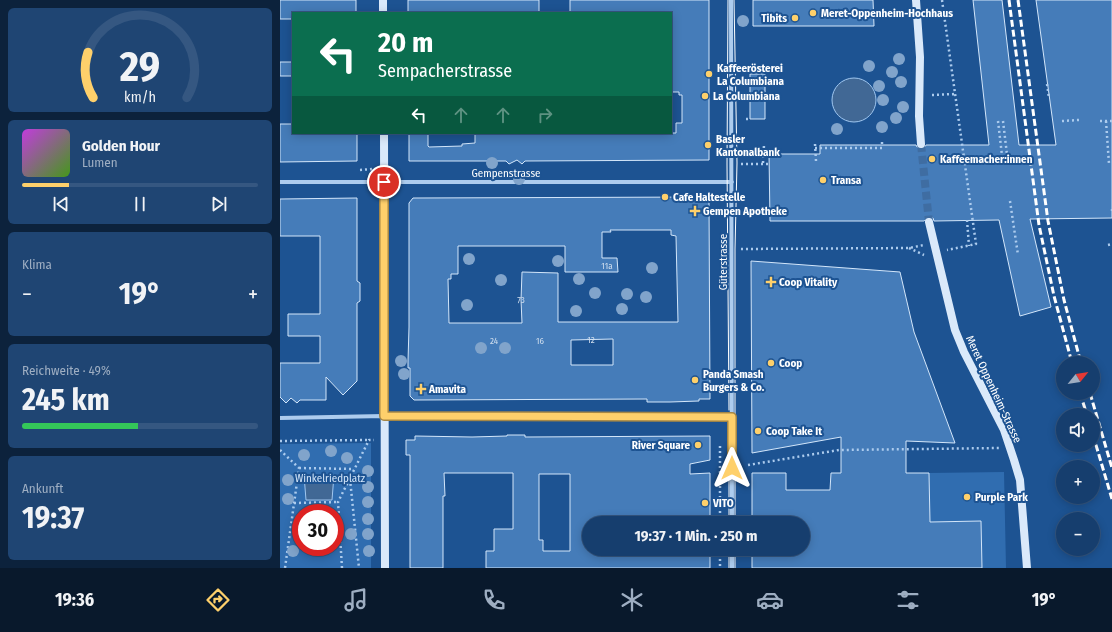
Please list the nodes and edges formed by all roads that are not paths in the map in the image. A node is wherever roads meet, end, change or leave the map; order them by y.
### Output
1 (383, 0) edge
2 (731, 0) edge
3 (916, 0) edge
4 (383, 12) edge
5 (384, 134) edge
6 (921, 144) tunnel mouth
7 (280, 182) edge
8 (384, 182) junction
9 (732, 182) junction
10 (929, 222) tunnel mouth
11 (384, 416) junction
12 (732, 417) junction
13 (280, 418) edge
14 (732, 516) edge
15 (732, 556) edge
16 (385, 568) edge
17 (732, 568) edge
18 (1027, 568) edge

1 - 4 street
2 - 9 street, Güterstrasse
3 - 6 street
5 - 8 street
7 - 8 street, Gempenstrasse
8 - 9 street, Gempenstrasse
8 - 11 street
9 - 12 street, Güterstrasse
10 - 18 street, Meret Oppenheim-Strasse
11 - 12 street
11 - 13 street
11 - 16 street
12 - 14 street, Güterstrasse
15 - 17 street

